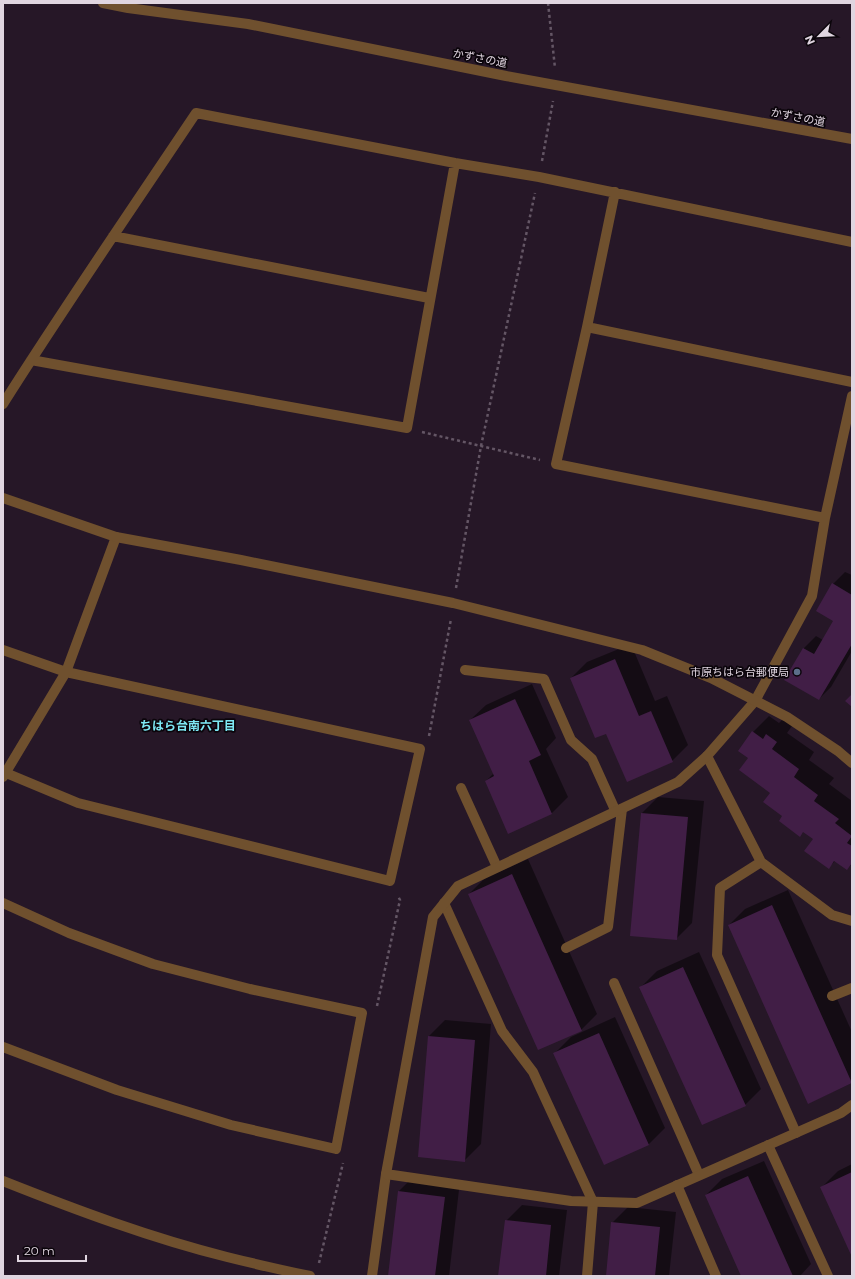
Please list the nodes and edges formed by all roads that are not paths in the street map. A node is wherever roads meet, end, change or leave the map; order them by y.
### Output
1 (102, 3) edge
2 (852, 139) edge
3 (455, 163) junction
4 (615, 192) junction
5 (113, 236) junction
6 (852, 242) edge
7 (429, 298) junction
8 (587, 327) junction
9 (31, 360) junction
10 (852, 382) edge
11 (852, 396) edge
12 (3, 404) edge
13 (3, 498) edge
14 (825, 518) junction
15 (116, 537) junction
16 (3, 650) edge
17 (465, 670) dead end
18 (66, 672) junction
19 (755, 701) junction
20 (707, 756) junction
21 (852, 763) edge
22 (5, 775) edge
23 (461, 788) dead end
24 (619, 810) junction
25 (761, 862) junction
26 (497, 867) junction
27 (3, 903) edge
28 (444, 903) junction
29 (852, 921) edge
30 (566, 948) dead end
31 (614, 982) dead end
32 (852, 988) edge
33 (832, 996) dead end
34 (3, 1046) edge
35 (852, 1105) edge
36 (796, 1133) junction
37 (768, 1145) junction
38 (386, 1174) junction
39 (699, 1175) junction
40 (3, 1181) edge
41 (677, 1185) junction
42 (594, 1202) junction
43 (310, 1276) edge
44 (372, 1276) edge
45 (587, 1276) edge
46 (716, 1276) edge
47 (828, 1276) edge

1 - 2 street, かずさの道
3 - 4 street
3 - 5 street
3 - 7 street
4 - 6 street
4 - 8 street
5 - 7 street
5 - 9 street
7 - 9 street
8 - 10 street
8 - 14 street
9 - 12 street
11 - 14 street
13 - 15 street
14 - 19 street
15 - 18 street
15 - 19 street
16 - 18 street
17 - 24 street
18 - 22 street
18 - 22 street
19 - 20 street
19 - 21 street
20 - 24 street
20 - 25 street
23 - 26 street
24 - 26 street
24 - 30 street
25 - 29 street
25 - 36 street
26 - 28 street
27 - 34 street
28 - 38 street
28 - 42 street
31 - 39 street
32 - 33 street
35 - 36 street
36 - 37 street
37 - 39 street
37 - 47 street
38 - 42 street
38 - 44 street
39 - 41 street
40 - 43 street
41 - 42 street
41 - 46 street
42 - 45 street

